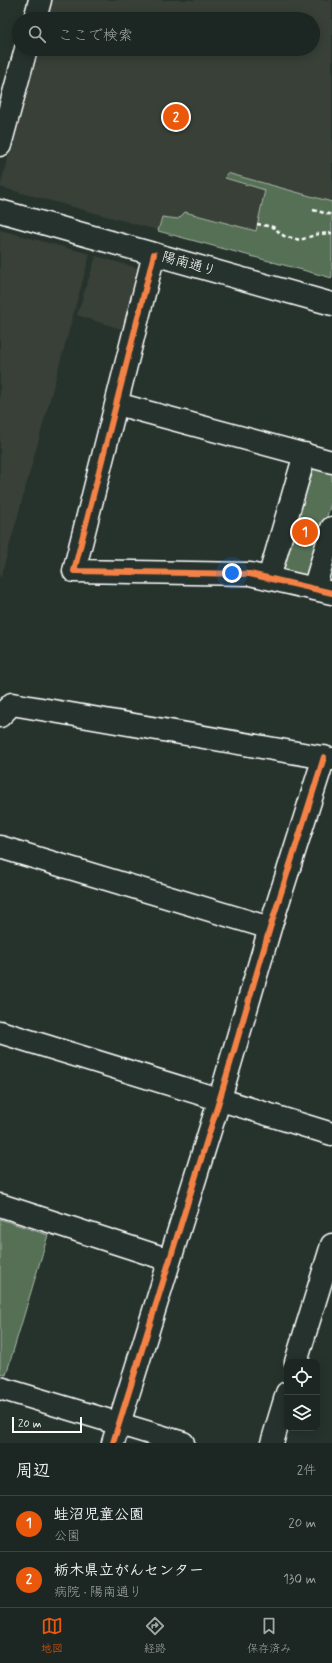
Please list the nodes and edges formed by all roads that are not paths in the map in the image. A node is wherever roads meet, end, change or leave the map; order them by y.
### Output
1 (40, 0) edge
2 (37, 12) edge
3 (24, 56) edge
4 (0, 145) edge
5 (0, 211) edge
6 (154, 254) junction
7 (332, 304) edge
8 (117, 404) junction
9 (305, 454) junction
10 (332, 462) edge
11 (332, 528) edge
12 (269, 578) junction
13 (323, 591) edge
14 (0, 716) edge
15 (328, 758) edge
16 (0, 847) edge
17 (270, 928) junction
18 (0, 1032) edge
19 (220, 1098) junction
20 (332, 1134) edge
21 (0, 1205) edge
22 (332, 1245) edge
23 (169, 1260) junction
24 (297, 1359) edge
25 (0, 1388) edge
26 (286, 1395) edge
27 (116, 1434) edge
28 (183, 1443) edge
29 (272, 1443) edge

1 - 2 street
3 - 4 street
5 - 6 street, 陽南通り
6 - 7 street, 陽南通り
6 - 8 street
8 - 9 street
8 - 12 street
9 - 10 street
9 - 12 street
11 - 13 street
12 - 13 street
14 - 15 street
15 - 17 street
16 - 17 street
17 - 19 street
18 - 19 street
19 - 20 street
19 - 23 street
21 - 23 street
22 - 24 street
23 - 27 street
25 - 27 street
26 - 29 street
27 - 28 street

